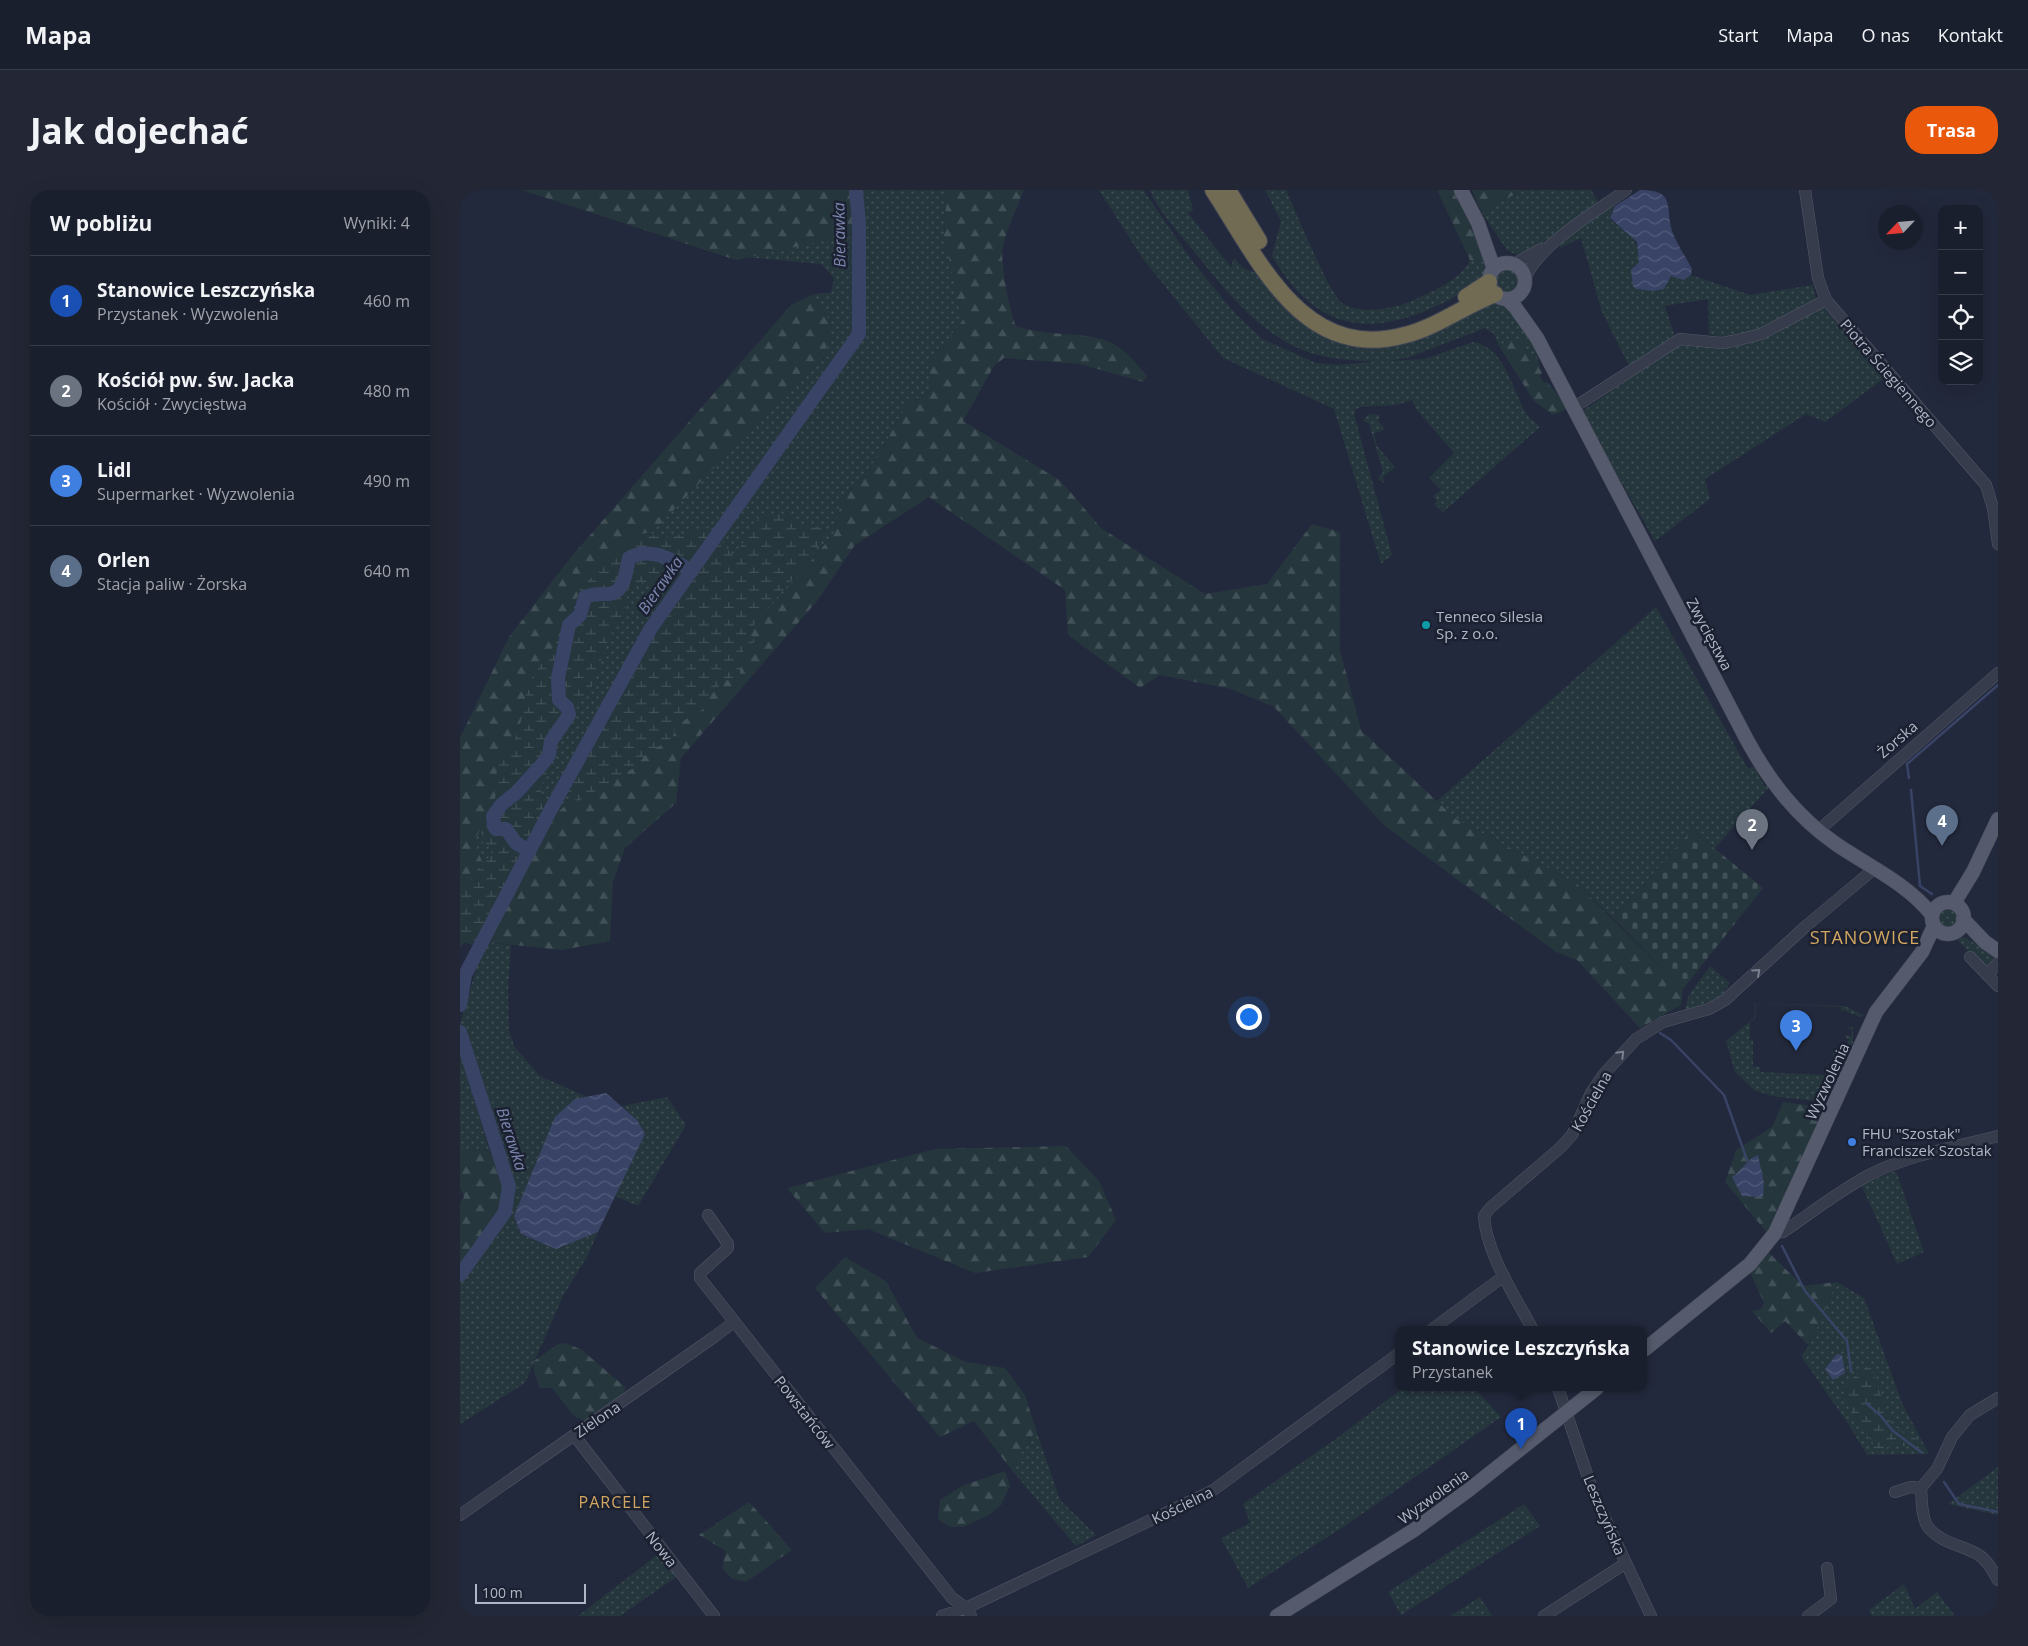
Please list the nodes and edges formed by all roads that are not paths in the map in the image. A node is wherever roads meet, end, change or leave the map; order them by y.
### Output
1 (1213, 190) edge
2 (1228, 190) edge
3 (1461, 190) edge
4 (1626, 190) edge
5 (1806, 190) edge
6 (1478, 223) junction
7 (1554, 243) junction
8 (1511, 264) junction
9 (1524, 285) junction
10 (1496, 286) junction
11 (1826, 300) junction
12 (1537, 338) junction
13 (1573, 408) junction
14 (1998, 544) edge
15 (1998, 673) edge
16 (1998, 819) edge
17 (1818, 831) junction
18 (1998, 838) edge
19 (1874, 869) junction
20 (1948, 918) junction
21 (1998, 951) edge
22 (1970, 956) dead end
23 (1998, 963) edge
24 (1987, 975) junction
25 (1998, 986) edge
26 (1998, 1136) edge
27 (708, 1215) dead end
28 (1775, 1233) junction
29 (1504, 1276) junction
30 (734, 1322) junction
31 (1436, 1326) edge
32 (1531, 1326) edge
33 (1647, 1348) edge
34 (1395, 1356) edge
35 (1559, 1391) edge
36 (1593, 1391) edge
37 (1998, 1398) edge
38 (1567, 1412) junction
39 (574, 1435) junction
40 (1921, 1488) junction
41 (1895, 1492) dead end
42 (460, 1515) edge
43 (1626, 1563) junction
44 (1827, 1568) dead end
45 (1998, 1580) edge
46 (968, 1612) edge
47 (714, 1616) edge
48 (942, 1616) edge
49 (1277, 1616) edge
50 (1544, 1616) edge
51 (1651, 1616) edge
52 (1808, 1616) edge

1 - 10 highway
2 - 10 highway
3 - 6 main road, Zwycięstwa
4 - 7 street
5 - 11 street, Piotra Ściegiennego
6 - 8 main road, Zwycięstwa
6 - 10 main road, Zwycięstwa
7 - 8 street
7 - 9 street
8 - 9 main road, Zwycięstwa
8 - 10 main road
9 - 10 main road
9 - 12 main road, Zwycięstwa
10 - 12 main road, Zwycięstwa
11 - 13 street
11 - 14 street, Piotra Ściegiennego
12 - 13 main road, Zwycięstwa
13 - 17 main road, Zwycięstwa
15 - 17 street, Żorska
16 - 20 main road
17 - 19 main road, Zwycięstwa
18 - 20 main road
19 - 20 main road, Zwycięstwa
29 -> 19 street, Kościelna
20 - 21 main road, Zwycięstwa
20 - 28 main road, Wyzwolenia
22 - 24 street
23 - 24 street
24 - 25 street
26 - 28 street, Wyzwolenia
27 - 30 street, Powstańców
28 - 33 main road, Wyzwolenia
29 - 31 street
29 - 32 street
30 - 39 street, Zielona
30 - 46 street, Powstańców
34 - 46 street, Kościelna
35 - 38 street, Leszczyńska
36 - 38 main road, Wyzwolenia
37 - 40 street
38 - 43 street, Leszczyńska
38 - 49 main road, Wyzwolenia
39 - 42 street, Zielona
39 - 47 street, Nowa
40 - 41 street
40 - 45 street
43 - 50 street
43 - 51 street, Leszczyńska
44 - 52 street
46 - 48 street, Kościelna

